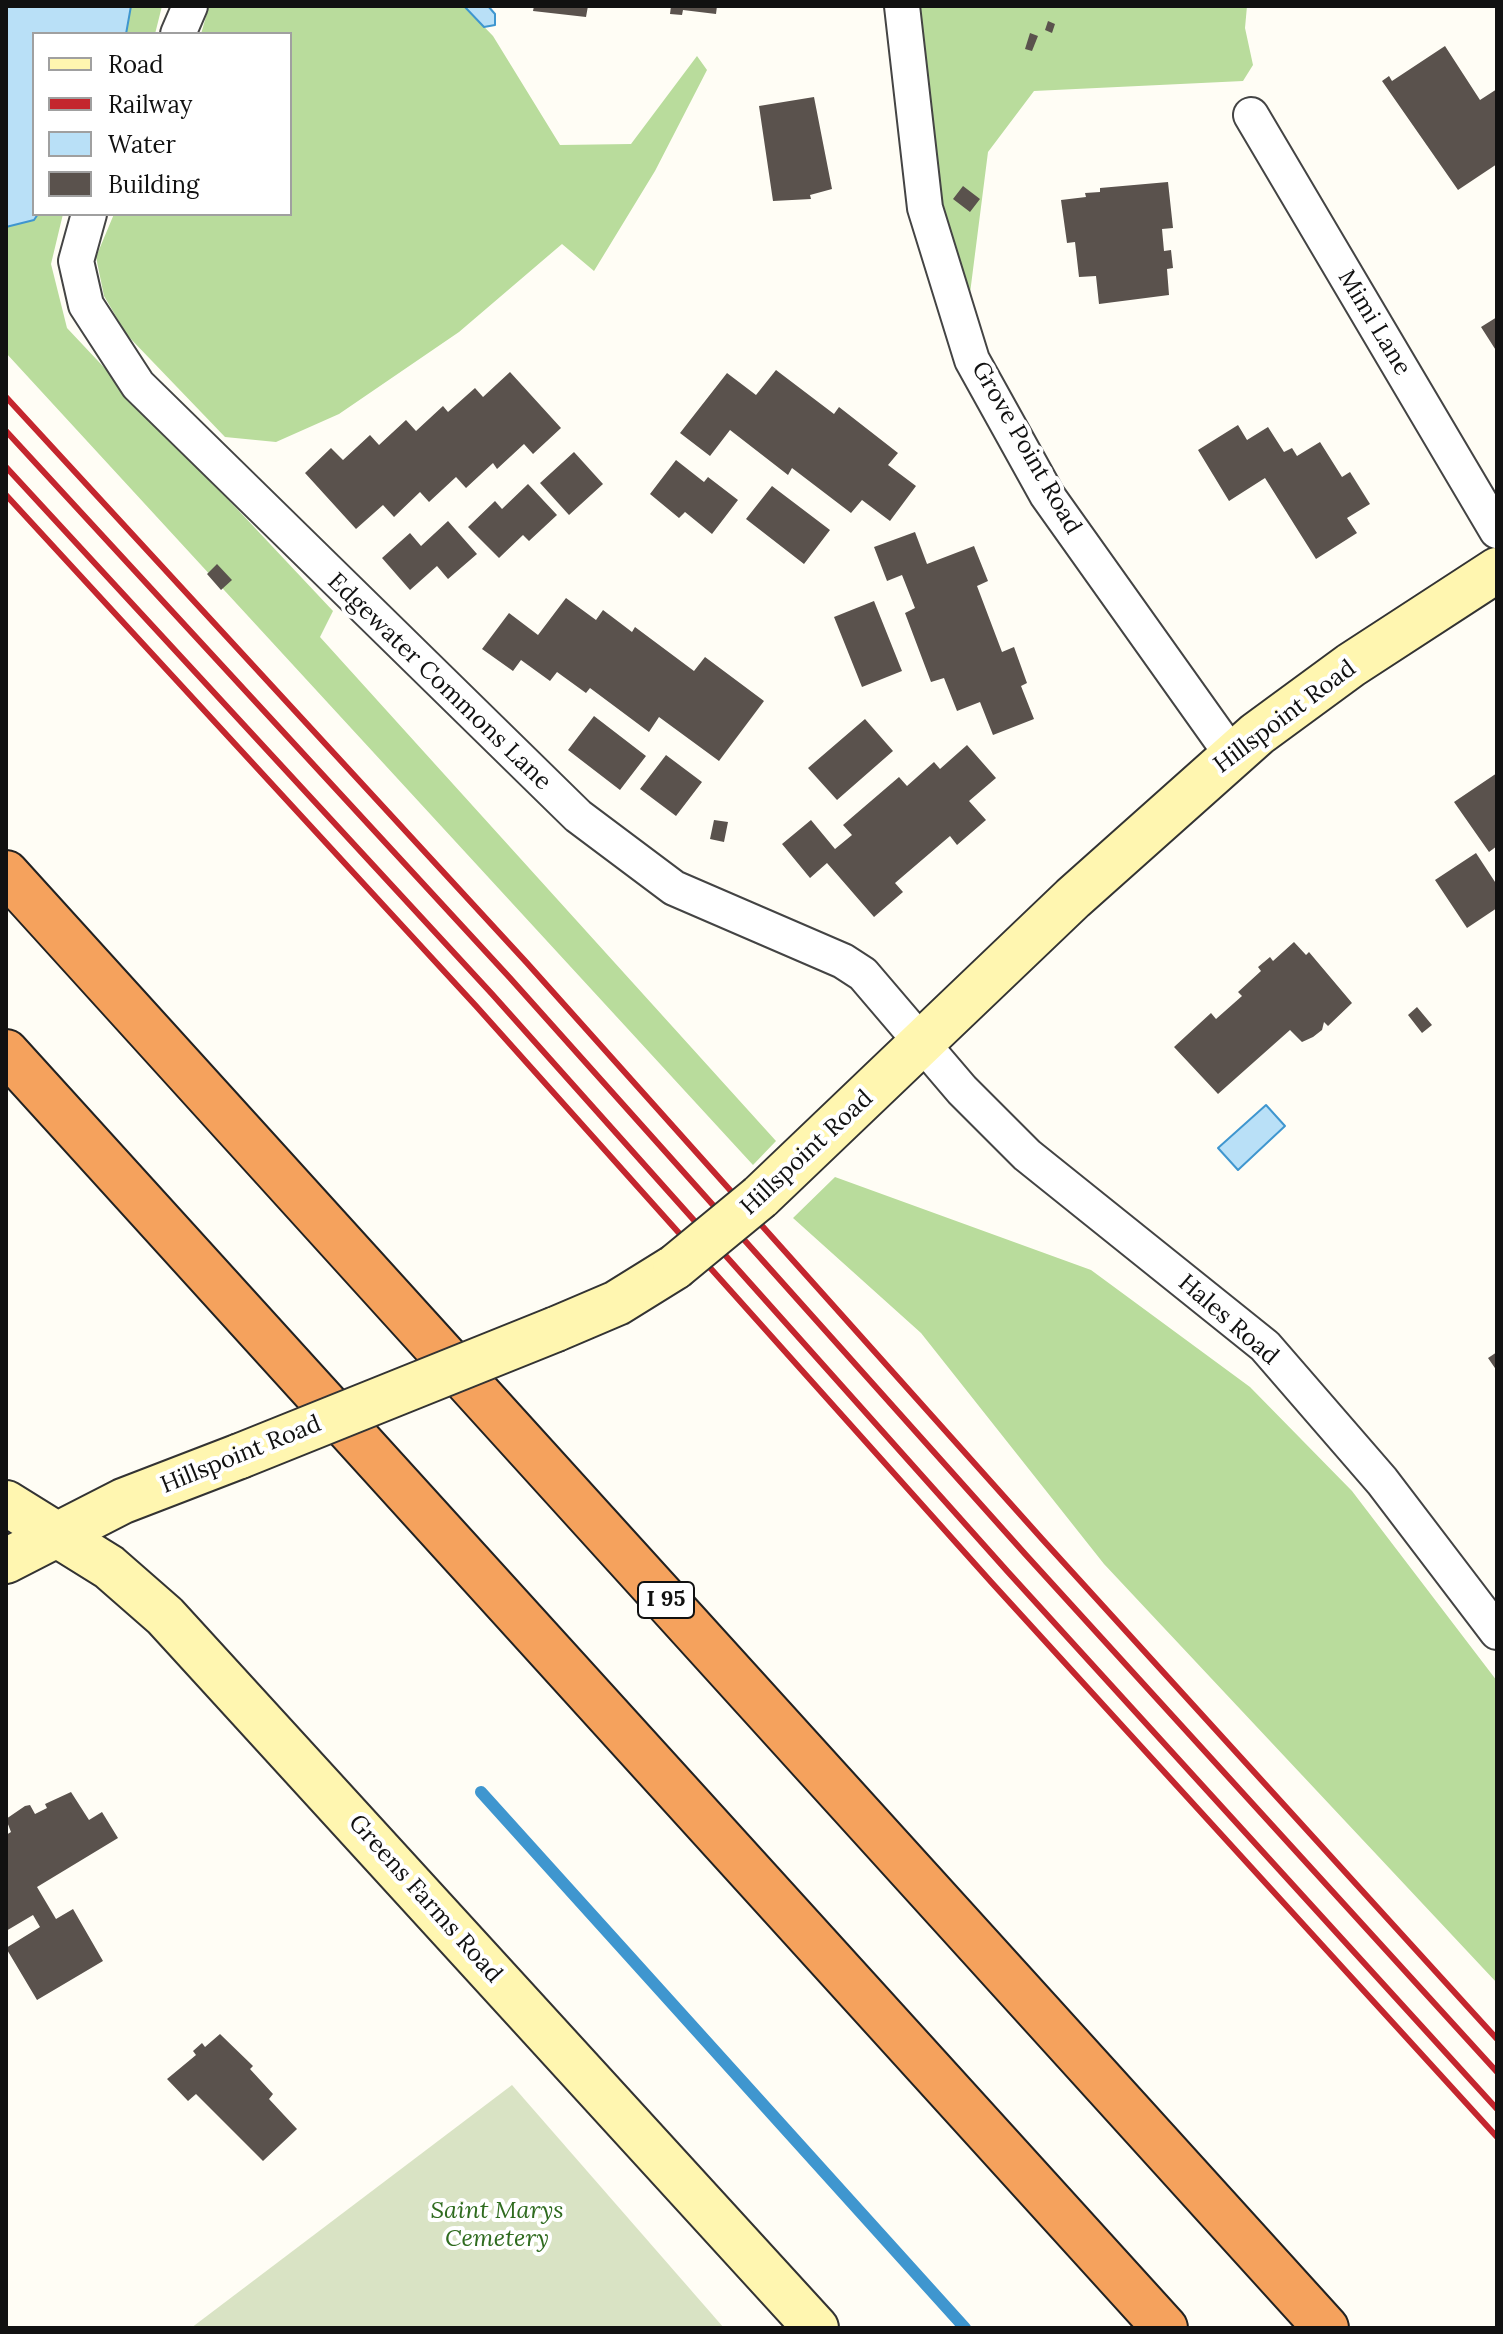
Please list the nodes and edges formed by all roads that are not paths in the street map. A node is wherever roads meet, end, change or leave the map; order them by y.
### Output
1 (190, 6) edge
2 (902, 6) edge
3 (179, 32) edge
4 (1251, 115) dead end
5 (88, 216) edge
6 (1497, 531) edge
7 (1497, 570) edge
8 (1232, 755) junction
9 (6, 873) edge
10 (921, 1044) junction
11 (6, 1052) edge
12 (6, 1503) edge
13 (59, 1532) junction
14 (6, 1561) edge
15 (1495, 1624) edge
16 (816, 2328) edge
17 (1165, 2328) edge
18 (1326, 2328) edge

1 - 3 street
2 - 8 street, Grove Point Road
4 - 6 street, Mimi Lane
5 - 10 street, Edgewater Commons Lane
7 - 8 street, Hillspoint Road
8 - 10 street, Hillspoint Road
9 - 18 highway, I 95
10 - 13 street, Hillspoint Road, bridge
10 - 15 street, Hales Road
11 - 17 highway
12 - 13 street, Greens Farms Road
13 - 14 street, Hillspoint Road
13 - 16 street, Greens Farms Road

